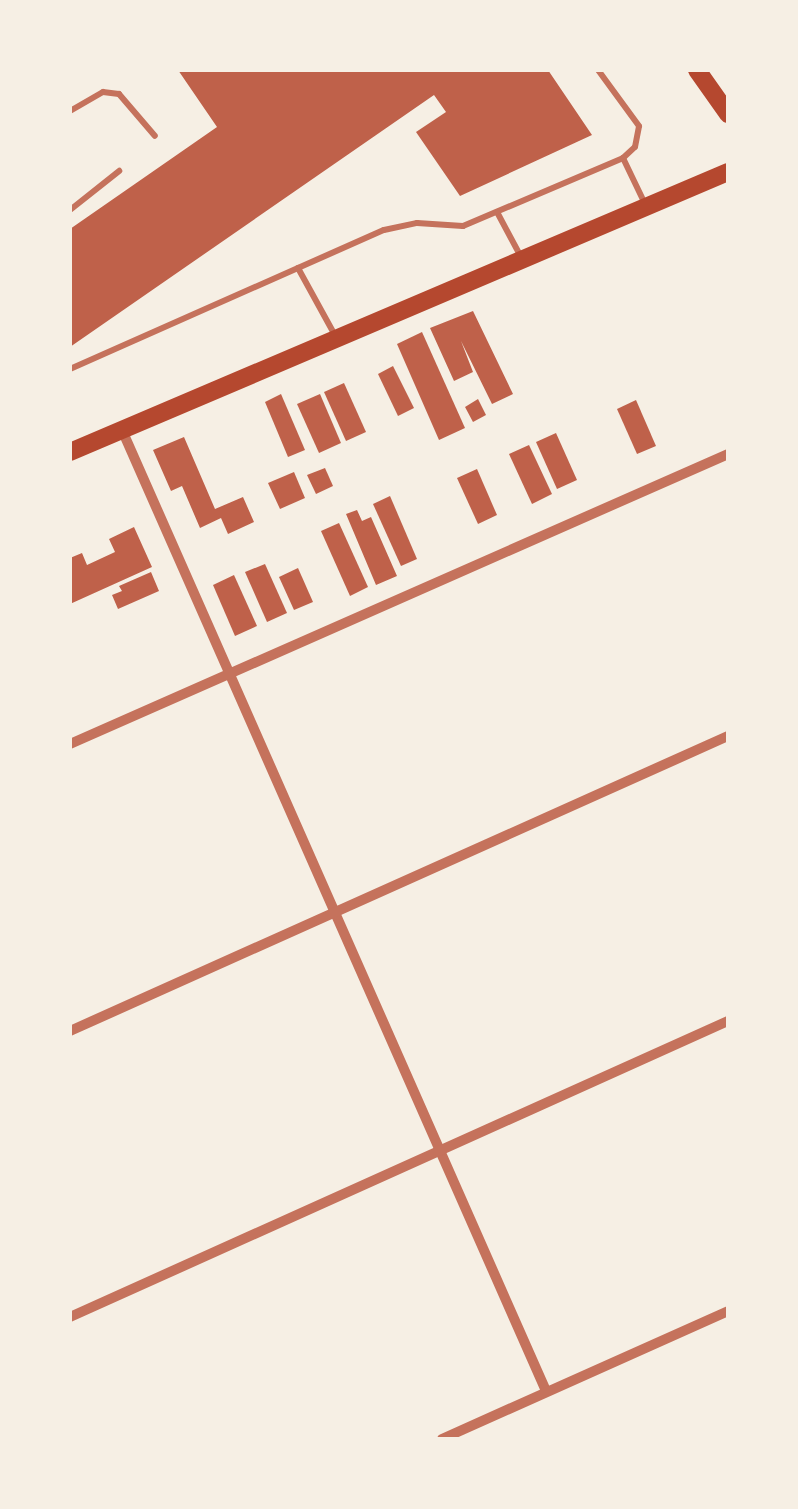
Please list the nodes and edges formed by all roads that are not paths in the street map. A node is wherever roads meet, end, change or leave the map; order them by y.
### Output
1 (598, 70) edge
2 (697, 70) edge
3 (70, 111) edge
4 (728, 114) edge
5 (155, 136) dead end
6 (623, 158) junction
7 (119, 171) dead end
8 (728, 172) edge
9 (646, 207) junction
10 (70, 210) edge
11 (497, 212) junction
12 (522, 260) junction
13 (298, 268) junction
14 (336, 339) junction
15 (70, 368) edge
16 (122, 430) junction
17 (70, 452) edge
18 (728, 454) edge
19 (230, 671) junction
20 (728, 736) edge
21 (70, 744) edge
22 (335, 911) junction
23 (728, 1021) edge
24 (70, 1030) edge
25 (441, 1150) junction
26 (728, 1312) edge
27 (70, 1317) edge
28 (546, 1392) junction
29 (442, 1439) edge

1 - 6 lane
2 - 4 main road
3 - 5 lane
6 - 9 lane
6 - 11 lane
7 - 10 lane
8 - 9 main road
9 - 12 main road
11 - 12 lane
11 - 13 lane
12 - 14 main road
13 - 14 lane
13 - 15 lane
14 - 16 main road
16 - 17 main road
16 - 19 street
18 - 19 street
19 - 21 street
19 - 22 street
20 - 22 street
22 - 24 street
22 - 25 street
23 - 25 street
25 - 27 street
25 - 28 street
26 - 28 street
28 - 29 street

